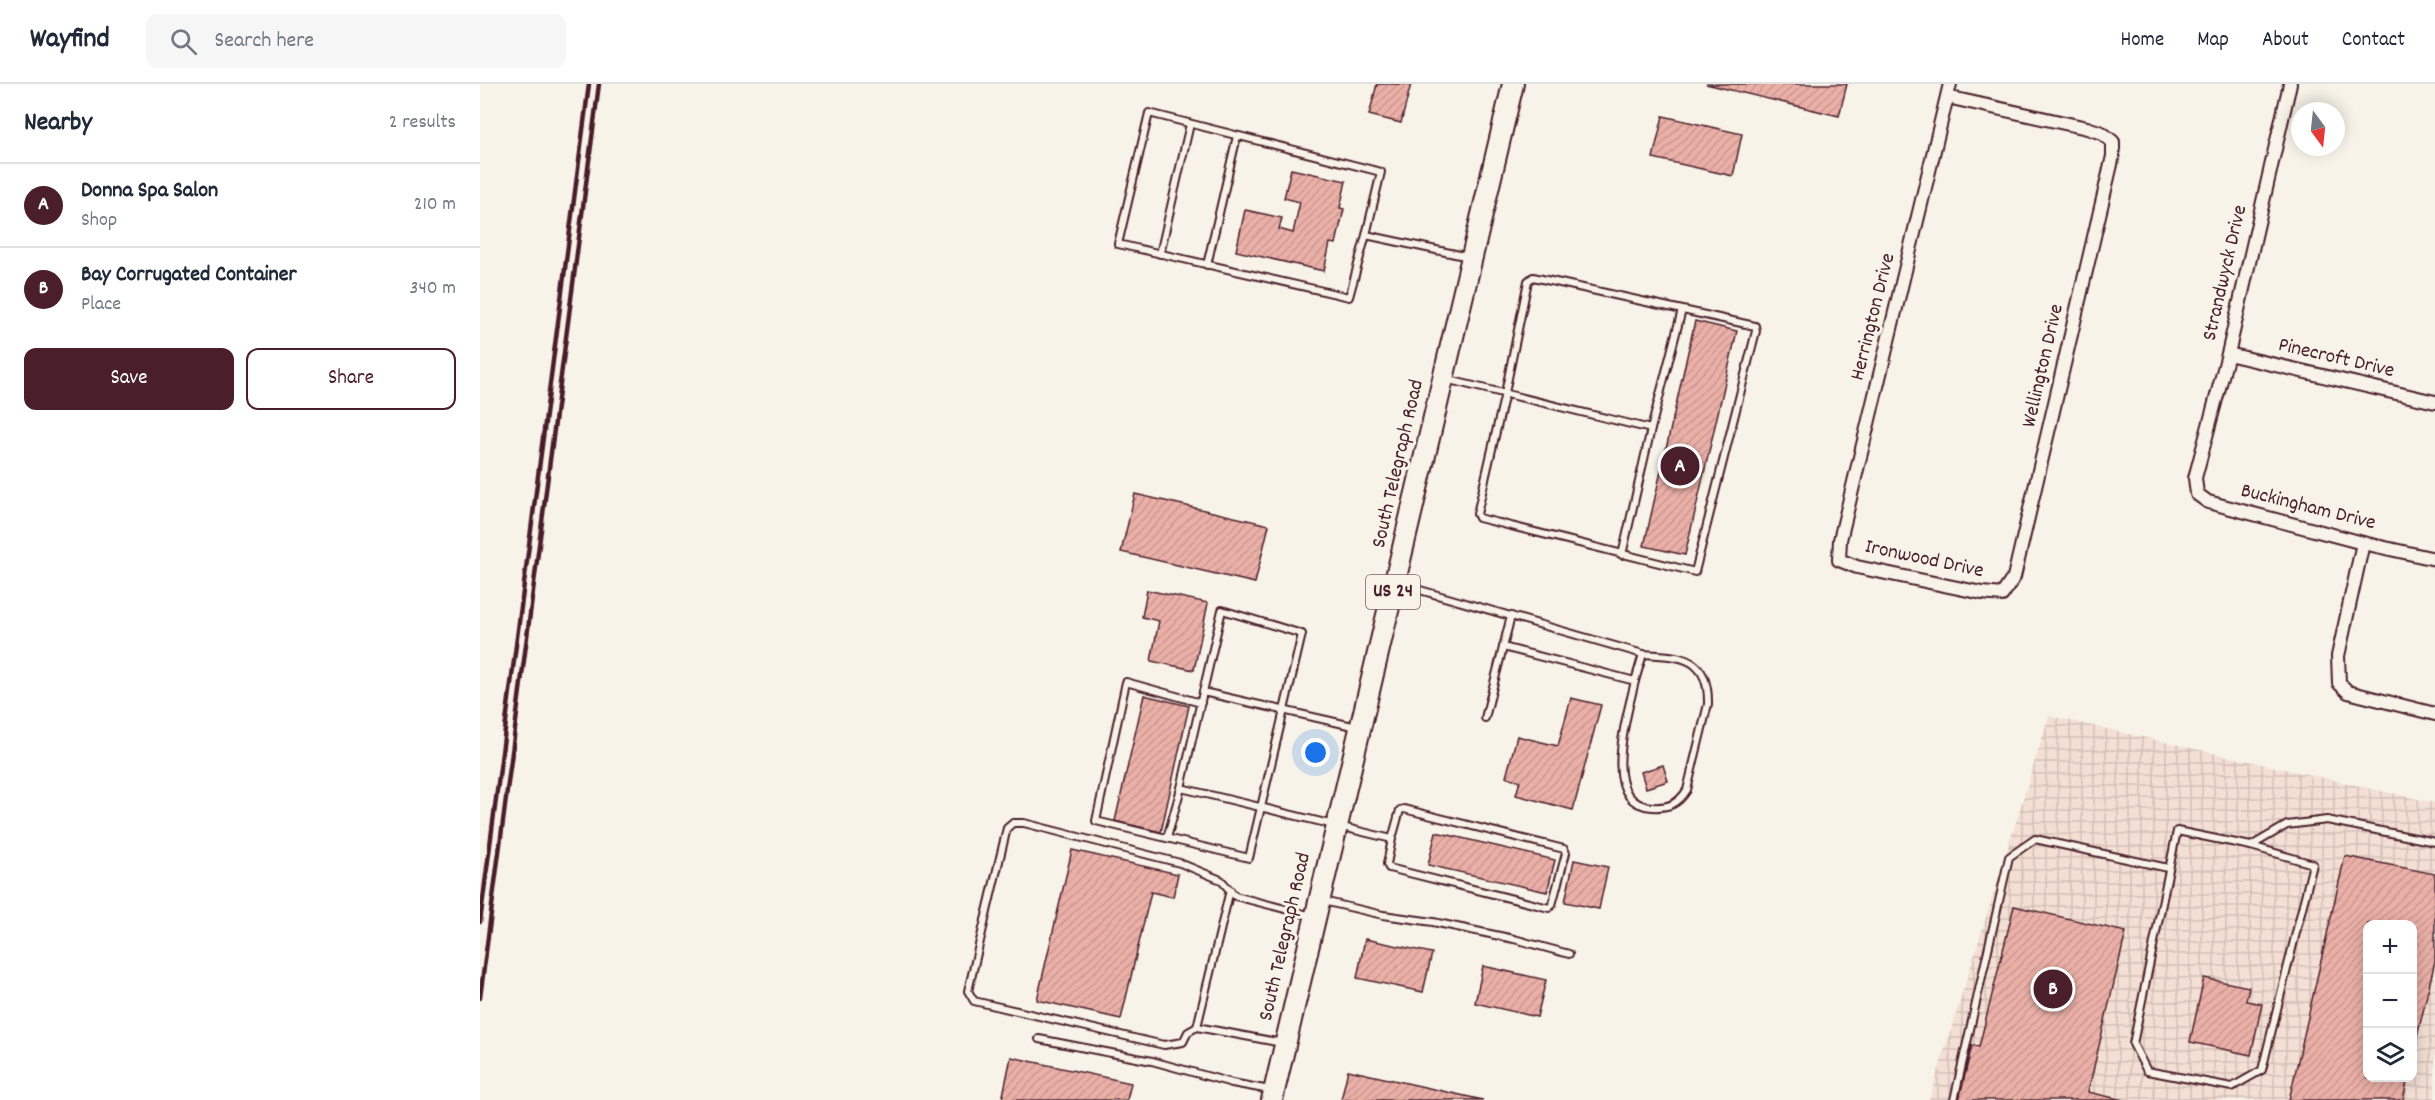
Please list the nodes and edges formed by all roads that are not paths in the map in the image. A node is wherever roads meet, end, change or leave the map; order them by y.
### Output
1 (1513, 84) edge
2 (2290, 84) edge
3 (1948, 90) edge
4 (1190, 124) junction
5 (1237, 136) junction
6 (1366, 235) junction
7 (1160, 254) junction
8 (1472, 257) junction
9 (1207, 265) junction
10 (1682, 310) junction
11 (2228, 354) junction
12 (1444, 378) junction
13 (1505, 393) junction
14 (2435, 402) edge
15 (1651, 429) junction
16 (2198, 469) joint
17 (2363, 543) junction
18 (1622, 555) junction
19 (2435, 559) edge
20 (1839, 560) joint
21 (1395, 583) junction
22 (2002, 594) joint
23 (1511, 616) junction
24 (1503, 647) junction
25 (1643, 654) junction
26 (1635, 681) junction
27 (1203, 692) junction
28 (1201, 703) junction
29 (1284, 710) junction
30 (2435, 714) edge
31 (1485, 718) dead end
32 (1360, 728) junction
33 (1181, 789) junction
34 (1261, 808) junction
35 (1336, 827) junction
36 (1167, 838) junction
37 (1392, 839) junction
38 (2435, 843) edge
39 (2251, 846) junction
40 (2168, 868) junction
41 (1230, 890) junction
42 (1317, 908) junction
43 (1569, 954) dead end
44 (1197, 1027) junction
45 (1039, 1039) dead end
46 (1285, 1043) junction
47 (1273, 1095) edge
48 (1954, 1100) edge

1 - 8 main road, South Telegraph Road / US 24
2 - 11 street, Strandwyck Drive
3 - 20 street, Herrington Drive
3 - 22 street, Wellington Drive
4 - 5 lane
4 - 7 lane
4 - 7 lane
5 - 6 lane
5 - 9 lane
6 - 8 lane
6 - 9 lane
7 - 9 lane
8 - 12 main road, South Telegraph Road / US 24
10 - 13 lane
10 - 15 lane
10 - 18 lane
11 - 14 street, Pinecroft Drive
11 - 16 street, Strandwyck Drive
12 - 13 lane
12 - 21 main road, South Telegraph Road / US 24
13 - 15 lane
13 - 18 lane
15 - 18 lane
16 - 17 street, Buckingham Drive
17 - 19 street, Buckingham Drive
17 - 30 street
20 - 22 street, Ironwood Drive
21 - 23 lane
21 - 32 main road, South Telegraph Road / US 24
23 - 24 lane
23 - 25 lane
24 - 26 lane
24 - 31 lane
25 - 26 lane
25 - 26 lane
27 - 28 lane
27 - 29 lane
27 - 29 lane
28 - 33 lane
28 - 36 lane
29 - 32 lane
29 - 34 lane
32 - 35 main road, South Telegraph Road / US 24
33 - 34 lane
33 - 36 lane
34 - 35 lane
34 - 36 lane
35 - 37 lane
35 - 42 main road, South Telegraph Road / US 24
37 - 37 lane
38 - 39 lane
39 - 40 lane
39 - 40 lane
40 - 48 lane
41 - 42 lane
41 - 44 lane
41 - 44 lane
42 - 43 lane
42 - 46 main road, South Telegraph Road / US 24
44 - 46 lane
45 - 47 lane
46 - 47 main road, South Telegraph Road / US 24

